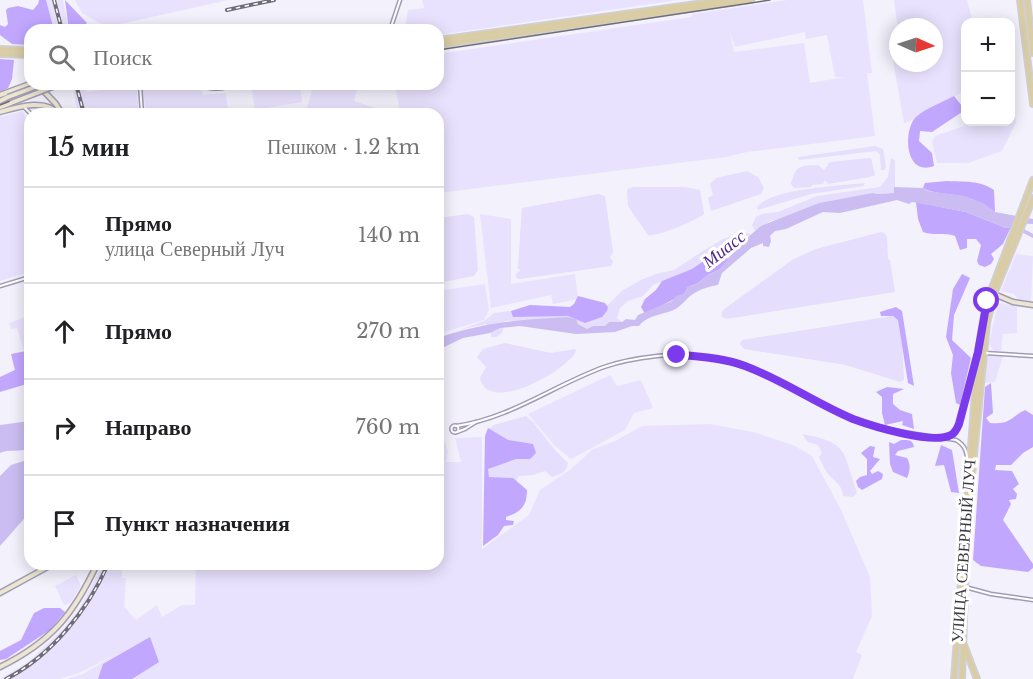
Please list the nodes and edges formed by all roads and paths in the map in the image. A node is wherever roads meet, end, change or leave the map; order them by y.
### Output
1 (400, 0) edge
2 (725, 0) edge
3 (751, 0) edge
4 (1020, 0) edge
5 (1027, 0) edge
6 (392, 24) edge
7 (444, 39) edge
8 (444, 44) edge
9 (24, 50) edge
10 (1, 52) edge
11 (1033, 52) edge
12 (24, 54) edge
13 (24, 86) edge
14 (28, 90) edge
15 (44, 90) edge
16 (45, 90) edge
17 (140, 90) edge
18 (48, 94) junction
19 (0, 95) edge
20 (1032, 95) edge
21 (0, 101) edge
22 (1033, 104) edge
23 (38, 105) junction
24 (0, 107) edge
25 (24, 107) joint
26 (52, 108) edge
27 (56, 108) edge
28 (142, 108) edge
29 (0, 112) edge
30 (1033, 180) edge
31 (1033, 198) edge
32 (1027, 207) junction
33 (1014, 240) junction
34 (24, 279) edge
35 (0, 286) edge
36 (994, 294) junction
37 (1033, 305) edge
38 (980, 352) junction
39 (1033, 356) edge
40 (476, 422) junction
41 (942, 438) junction
42 (968, 475) junction
43 (42, 570) edge
44 (95, 570) edge
45 (965, 587) junction
46 (0, 593) edge
47 (1033, 600) edge
48 (963, 638) junction
49 (0, 667) edge
50 (954, 679) edge
51 (962, 679) edge
52 (977, 679) edge

1 - 6 street
2 - 7 main road
3 - 8 main road
4 - 20 main road
5 - 11 main road
9 - 10 main road
10 - 12 main road
13 - 19 main road
14 - 21 main road, bridge
15 - 18 main road
16 - 24 main road, bridge
17 - 28 street
18 - 23 main road
18 - 27 main road
20 - 22 main road
23 - 25 main road
23 - 26 main road
25 - 29 main road
30 - 32 main road, УЛИЦА СЕВЕРНЫЙ ЛУЧ
31 - 32 main road, УЛИЦА СЕВЕРНЫЙ ЛУЧ
32 - 33 main road, УЛИЦА СЕВЕРНЫЙ ЛУЧ
33 - 36 main road, УЛИЦА СЕВЕРНЫЙ ЛУЧ
33 - 38 main road, УЛИЦА СЕВЕРНЫЙ ЛУЧ
34 - 35 street
36 - 37 main road
36 - 38 main road, УЛИЦА СЕВЕРНЫЙ ЛУЧ
38 - 39 street
38 - 41 street
38 - 42 main road, УЛИЦА СЕВЕРНЫЙ ЛУЧ
38 - 45 main road, УЛИЦА СЕВЕРНЫЙ ЛУЧ
40 - 40 street
40 - 41 street
41 - 42 street
42 - 50 main road, УЛИЦА СЕВЕРНЫЙ ЛУЧ
43 - 46 main road
44 - 49 main road
45 - 47 street
45 - 48 main road, УЛИЦА СЕВЕРНЫЙ ЛУЧ
48 - 51 main road, УЛИЦА СЕВЕРНЫЙ ЛУЧ
48 - 52 main road

